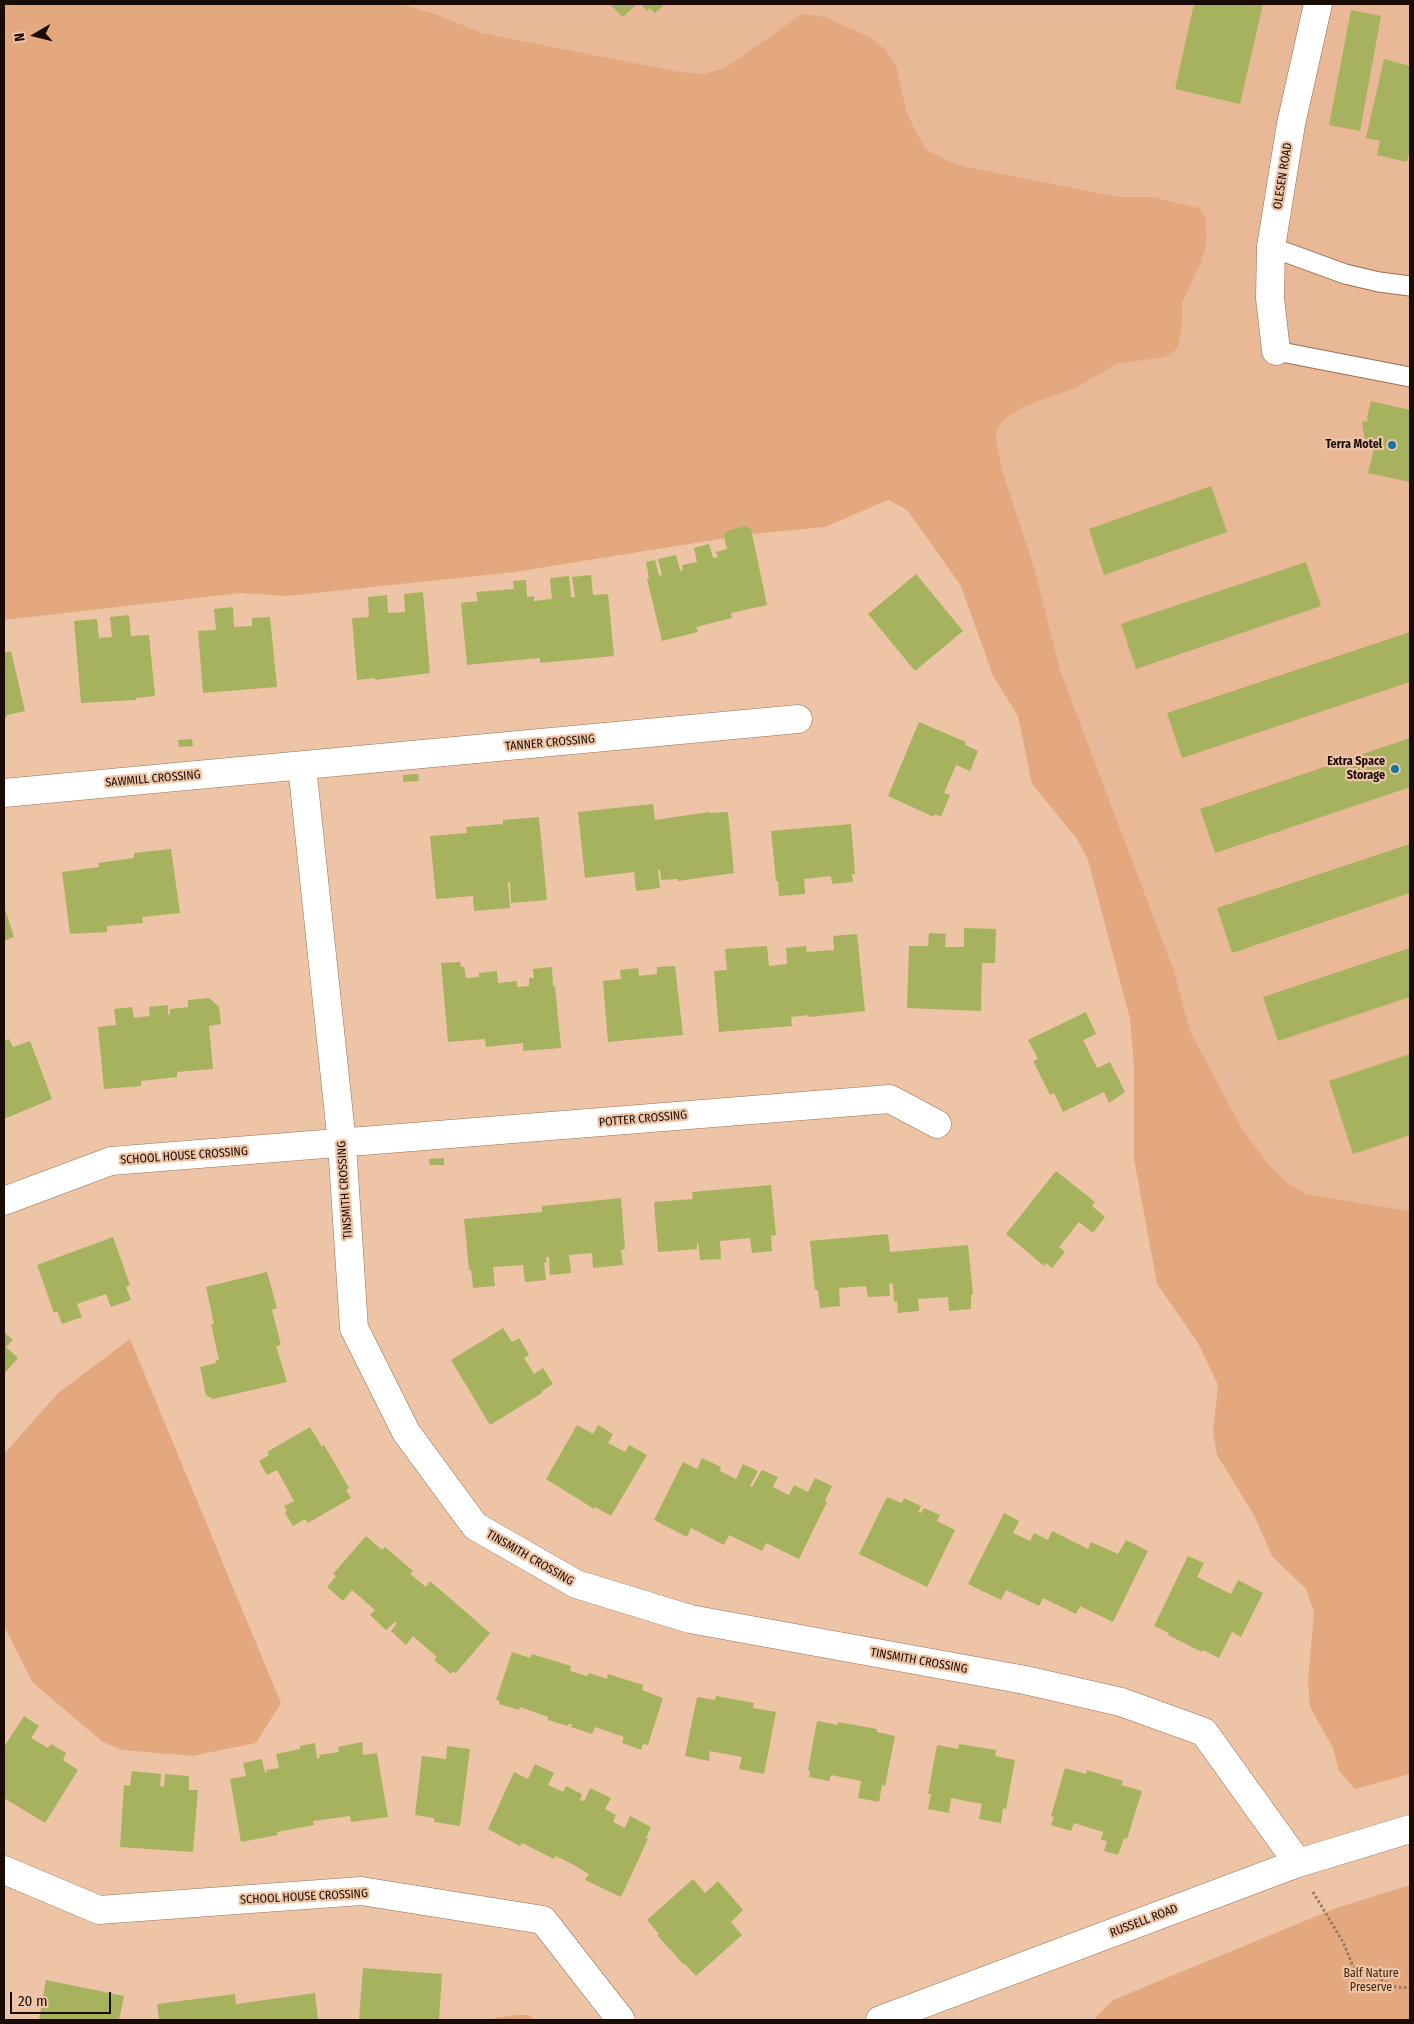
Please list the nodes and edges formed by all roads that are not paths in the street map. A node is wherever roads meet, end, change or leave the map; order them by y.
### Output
1 (1318, 4) edge
2 (1271, 247) junction
3 (1410, 286) edge
4 (1276, 351) joint
5 (1404, 376) edge
6 (798, 719) dead end
7 (302, 766) junction
8 (4, 793) edge
9 (938, 1124) dead end
10 (342, 1144) junction
11 (4, 1201) edge
12 (1410, 1829) edge
13 (1298, 1863) junction
14 (4, 1870) edge
15 (622, 2020) edge
16 (880, 2020) edge

1 - 2 street, OLESEN ROAD
2 - 3 lane
2 - 4 street, OLESEN ROAD
4 - 5 lane
6 - 7 street, TANNER CROSSING
7 - 8 street, SAWMILL CROSSING
7 - 10 street, TINSMITH CROSSING
9 - 10 street, POTTER CROSSING
10 - 11 street, SCHOOL HOUSE CROSSING
10 - 13 street, TINSMITH CROSSING
12 - 13 street, RUSSELL ROAD
13 - 16 street, RUSSELL ROAD
14 - 15 street, SCHOOL HOUSE CROSSING

